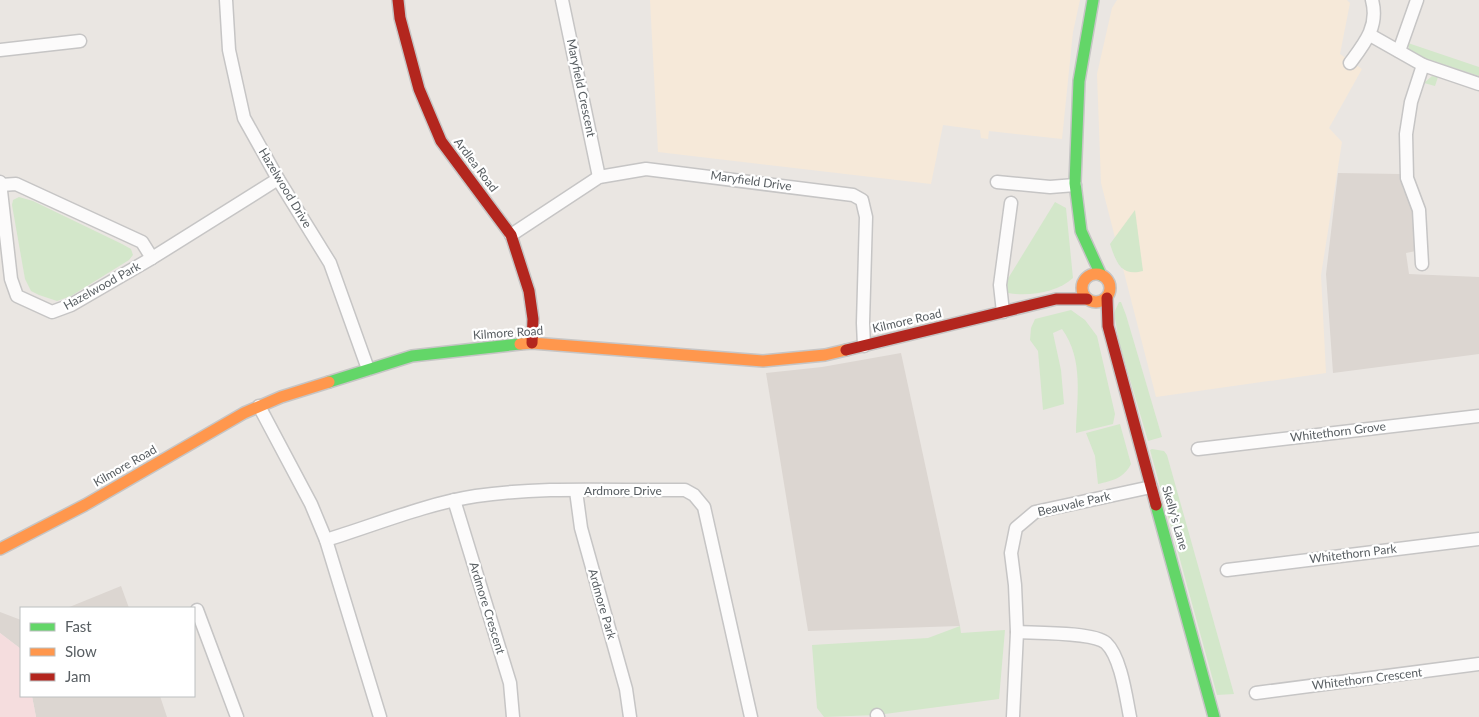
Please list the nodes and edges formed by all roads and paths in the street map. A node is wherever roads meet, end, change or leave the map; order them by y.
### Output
1 (226, 0) edge
2 (398, 0) edge
3 (562, 0) edge
4 (1093, 0) edge
5 (1372, 0) edge
6 (1417, 0) edge
7 (1370, 35) junction
8 (80, 41) dead end
9 (0, 50) edge
10 (1399, 51) junction
11 (1350, 63) dead end
12 (1424, 65) junction
13 (1479, 84) edge
14 (599, 177) junction
15 (278, 179) junction
16 (0, 182) edge
17 (997, 182) dead end
18 (1, 185) edge
19 (1075, 185) junction
20 (1011, 203) dead end
21 (511, 235) junction
22 (1084, 240) junction
23 (152, 258) junction
24 (1422, 264) dead end
25 (1101, 275) junction
26 (1085, 281) junction
27 (1107, 298) junction
28 (1056, 299) junction
29 (1088, 300) junction
30 (1003, 312) junction
31 (1108, 326) junction
32 (532, 342) junction
33 (864, 346) junction
34 (368, 369) junction
35 (259, 406) junction
36 (1479, 416) edge
37 (1198, 449) dead end
38 (1151, 487) junction
39 (576, 491) junction
40 (454, 500) junction
41 (1479, 539) edge
42 (326, 540) junction
43 (0, 549) edge
44 (1228, 570) dead end
45 (197, 610) dead end
46 (1017, 632) junction
47 (1479, 664) edge
48 (1256, 693) dead end
49 (237, 717) edge
50 (380, 717) edge
51 (513, 717) edge
52 (630, 717) edge
53 (751, 717) edge
54 (1013, 717) edge
55 (1130, 717) edge
56 (1214, 717) edge

1 - 15 street, Hazelwood Drive
2 - 21 street, Ardlea Road
3 - 14 street, Maryfield Crescent
4 - 19 street
5 - 7 street
6 - 10 street
7 - 10 street
7 - 11 street
8 - 9 street
10 - 12 street
12 - 13 street
12 - 24 street
14 - 21 street, Maryfield Drive
14 - 33 street, Maryfield Drive
15 - 23 street, Hazelwood Park
15 - 34 street, Hazelwood Drive
16 - 18 street, Hazelwood Park
17 - 19 street
18 - 23 street, Hazelwood Park
18 - 23 street, Hazelwood Park
19 - 22 street
20 - 30 street
21 - 32 street, Ardlea Road
22 - 25 street
22 - 26 street
25 - 26 street
25 - 27 street
26 - 28 street, Kilmore Road
26 - 29 street
27 - 29 street
27 - 31 street, Skelly's Lane
28 - 29 street, Kilmore Road
28 - 30 street, Kilmore Road
29 - 31 street, Skelly's Lane
30 - 33 street, Kilmore Road
31 - 38 street, Skelly's Lane
32 - 33 street, Kilmore Road
32 - 34 street, Kilmore Road
34 - 35 street, Kilmore Road
35 - 42 street
35 - 43 street, Kilmore Road
36 - 37 street, Whitethorn Grove
38 - 46 street, Beauvale Park
38 - 56 street, Skelly's Lane
39 - 40 street, Ardmore Drive
39 - 52 street, Ardmore Park
39 - 53 street, Ardmore Drive
40 - 42 street, Ardmore Drive
40 - 51 street, Ardmore Crescent
41 - 44 street, Whitethorn Park
42 - 50 street
45 - 49 street
46 - 54 street, Beauvale Park
46 - 55 street
47 - 48 street, Whitethorn Crescent

